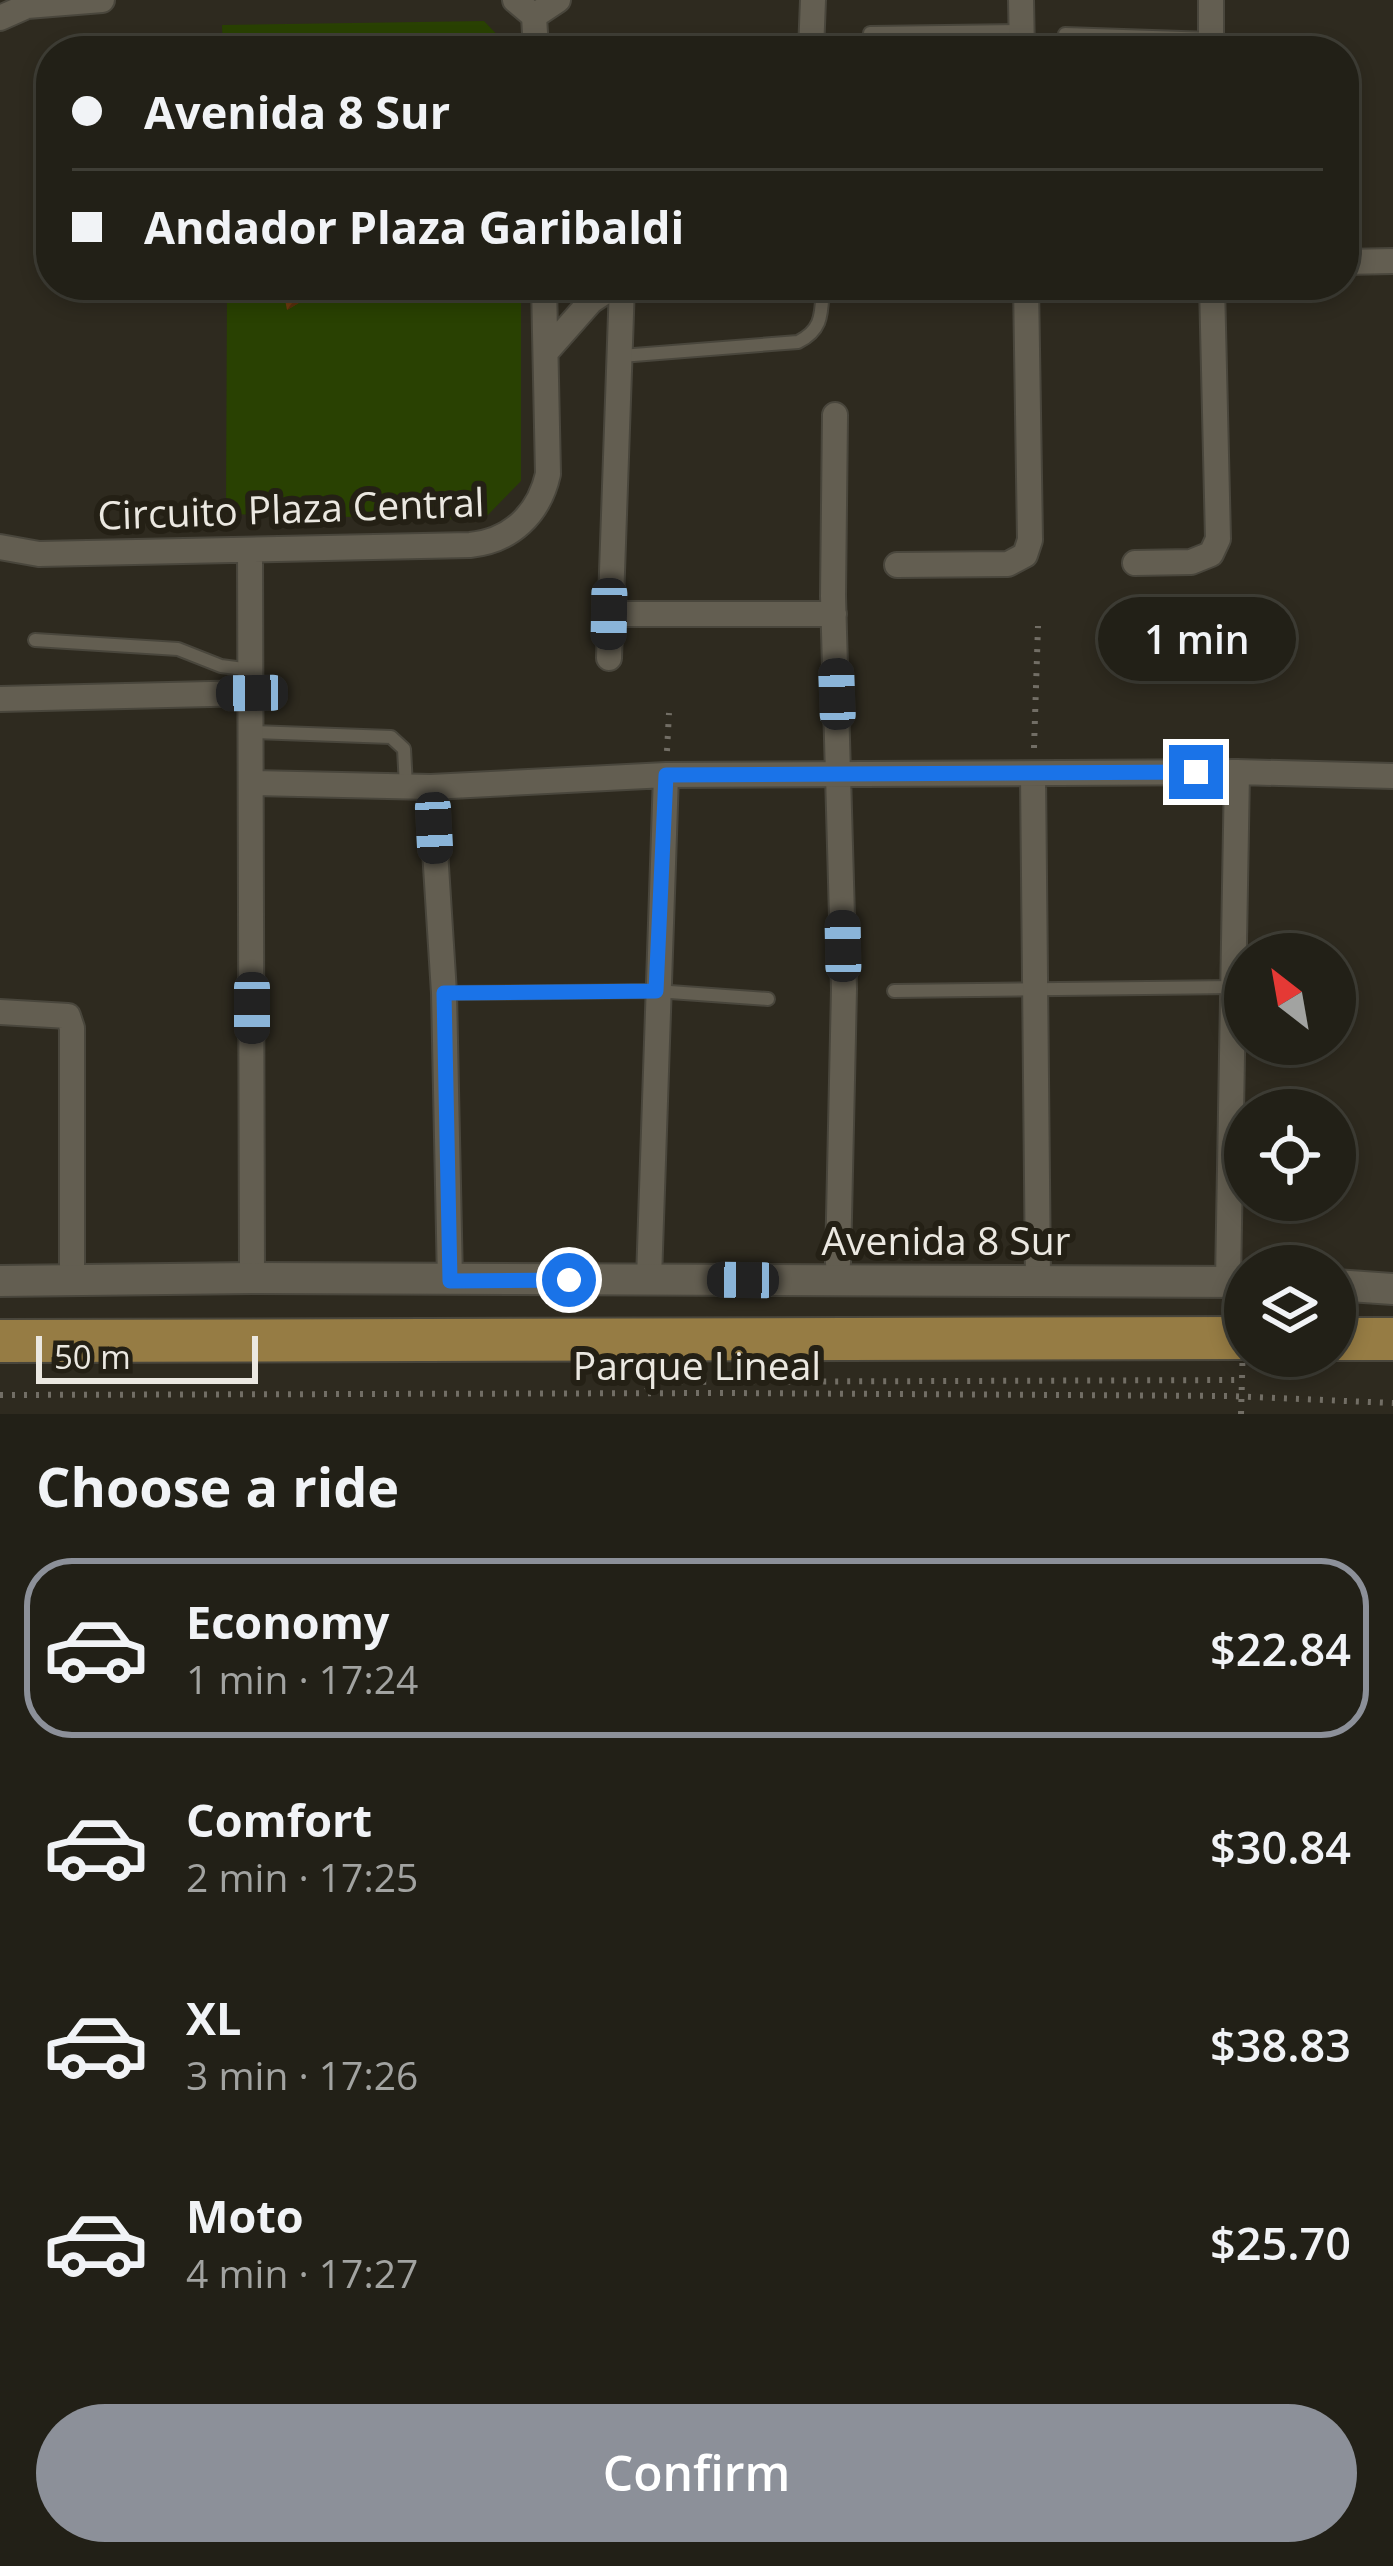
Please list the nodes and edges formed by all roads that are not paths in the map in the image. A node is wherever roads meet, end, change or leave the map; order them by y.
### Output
1 (102, 0) edge
2 (558, 0) edge
3 (813, 0) edge
4 (1021, 0) edge
5 (1211, 0) edge
6 (524, 8) edge
7 (0, 18) edge
8 (870, 33) dead end
9 (1065, 34) dead end
10 (812, 36) edge
11 (927, 36) edge
12 (1022, 36) edge
13 (1092, 36) edge
14 (1211, 36) edge
15 (1359, 262) edge
16 (1393, 262) edge
17 (544, 300) edge
18 (593, 300) edge
19 (619, 300) edge
20 (822, 300) edge
21 (1026, 300) edge
22 (1212, 300) edge
23 (546, 352) junction
24 (621, 356) junction
25 (835, 415) dead end
26 (1, 548) edge
27 (250, 550) junction
28 (1136, 563) dead end
29 (897, 565) dead end
30 (609, 614) junction
31 (834, 614) junction
32 (35, 640) dead end
33 (608, 658) dead end
34 (252, 682) junction
35 (0, 698) edge
36 (252, 732) junction
37 (1237, 772) junction
38 (666, 775) junction
39 (839, 775) junction
40 (1033, 775) junction
41 (1393, 776) edge
42 (252, 783) junction
43 (418, 787) junction
44 (1235, 933) edge
45 (1224, 987) edge
46 (656, 991) junction
47 (894, 991) dead end
48 (1032, 991) junction
49 (444, 993) junction
50 (768, 999) dead end
51 (0, 1012) edge
52 (1235, 1065) edge
53 (1238, 1245) edge
54 (838, 1263) dead end
55 (252, 1278) junction
56 (649, 1279) junction
57 (1224, 1279) edge
58 (72, 1280) junction
59 (1038, 1280) junction
60 (0, 1281) edge
61 (450, 1281) junction
62 (1356, 1286) edge
63 (1393, 1289) edge
64 (1224, 1338) edge
65 (1356, 1339) edge
66 (1393, 1339) edge
67 (0, 1342) edge

1 - 7 street
2 - 6 street
3 - 10 street
4 - 12 street
5 - 14 street
8 - 11 lane
9 - 13 lane
15 - 16 street
17 - 23 street
18 - 23 street
19 - 24 street
20 - 24 lane
21 - 29 street
22 - 28 street
23 - 27 street, Circuito Plaza Central
24 - 30 street
25 - 31 street
26 - 27 street, Circuito Plaza Central
27 - 34 street
30 - 31 street
30 - 33 street
31 - 39 street
32 - 34 lane
34 - 35 street
34 - 36 street
36 - 42 street
36 - 43 lane
37 - 40 street
37 - 41 street
37 - 44 street
38 - 39 street
38 - 43 street
38 - 46 street
39 - 40 street
39 - 54 street
40 - 48 street
42 - 43 street
42 - 55 street
43 - 49 street
45 - 48 lane
46 - 49 lane
46 - 50 lane
46 - 56 street
47 - 48 lane
48 - 59 street
49 - 61 street
51 - 58 street
52 - 53 street
55 - 58 street, Avenida 8 Sur
55 - 61 street, Avenida 8 Sur
56 - 59 street, Avenida 8 Sur
56 - 61 street, Avenida 8 Sur
57 - 59 street, Avenida 8 Sur
58 - 60 street, Avenida 8 Sur
62 - 63 street
64 - 67 highway
65 - 66 highway

